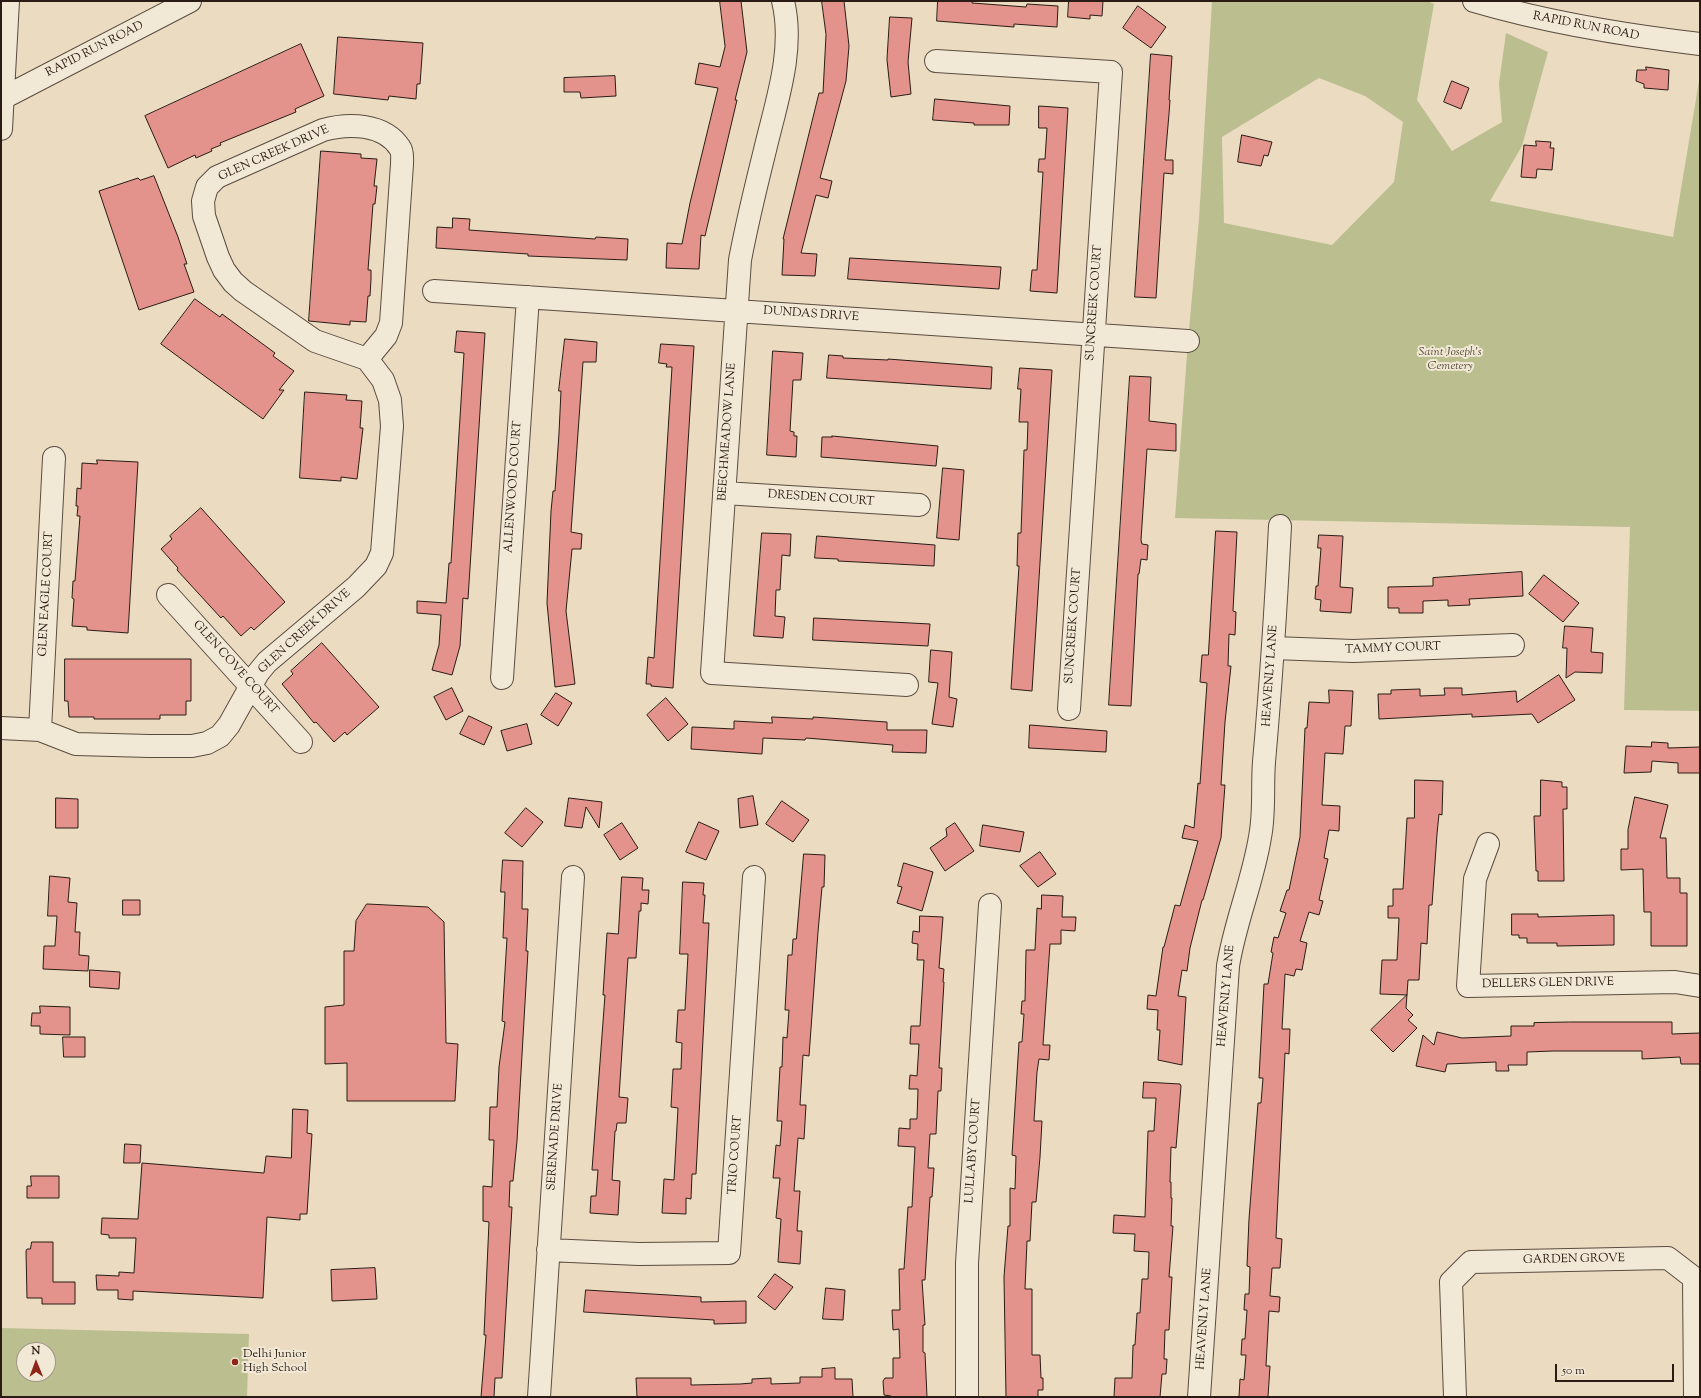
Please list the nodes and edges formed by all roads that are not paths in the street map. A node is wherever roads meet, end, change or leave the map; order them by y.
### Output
1 (8, 1) edge
2 (190, 1) edge
3 (783, 1) edge
4 (1474, 1) edge
5 (1700, 44) edge
6 (936, 60) dead end
7 (2, 98) edge
8 (1, 129) edge
9 (434, 291) dead end
10 (528, 297) junction
11 (736, 310) junction
12 (1094, 334) junction
13 (1188, 340) dead end
14 (368, 358) junction
15 (54, 458) dead end
16 (724, 493) junction
17 (919, 505) dead end
18 (1280, 526) dead end
19 (168, 595) dead end
20 (1513, 645) dead end
21 (1274, 648) junction
22 (502, 678) dead end
23 (907, 685) dead end
24 (250, 686) junction
25 (1069, 709) dead end
26 (1, 728) edge
27 (40, 730) junction
28 (301, 742) dead end
29 (1488, 844) dead end
30 (754, 877) dead end
31 (573, 878) dead end
32 (990, 905) dead end
33 (1700, 986) edge
34 (548, 1250) junction
35 (539, 1397) edge
36 (966, 1397) edge
37 (1199, 1397) edge
38 (1456, 1397) edge
39 (1695, 1397) edge

1 - 7 street
2 - 7 street, RAPID RUN ROAD
3 - 11 street, BEECHMEADOW LANE
4 - 5 street, RAPID RUN ROAD
6 - 12 street, SUNCREEK COURT
7 - 8 street
9 - 10 street, DUNDAS DRIVE
10 - 11 street, DUNDAS DRIVE
10 - 22 street, ALLENWOOD COURT
11 - 12 street, DUNDAS DRIVE
11 - 16 street, BEECHMEADOW LANE
12 - 13 street, DUNDAS DRIVE
12 - 25 street, SUNCREEK COURT
14 - 14 street, GLEN CREEK DRIVE
14 - 24 street, GLEN CREEK DRIVE
15 - 27 street, GLEN EAGLE COURT
16 - 17 street, DRESDEN COURT
16 - 23 street, BEECHMEADOW LANE
18 - 21 street, HEAVENLY LANE
19 - 24 street, GLEN COVE COURT
20 - 21 street, TAMMY COURT
21 - 37 street, HEAVENLY LANE
24 - 27 street, GLEN CREEK DRIVE
24 - 28 street, GLEN COVE COURT
26 - 27 street, GLEN CREEK DRIVE
29 - 33 street, DELLERS GLEN DRIVE
30 - 34 street, TRIO COURT
31 - 34 street, SERENADE DRIVE
32 - 36 street, LULLABY COURT
34 - 35 street, SERENADE DRIVE
38 - 39 street, GARDEN GROVE

